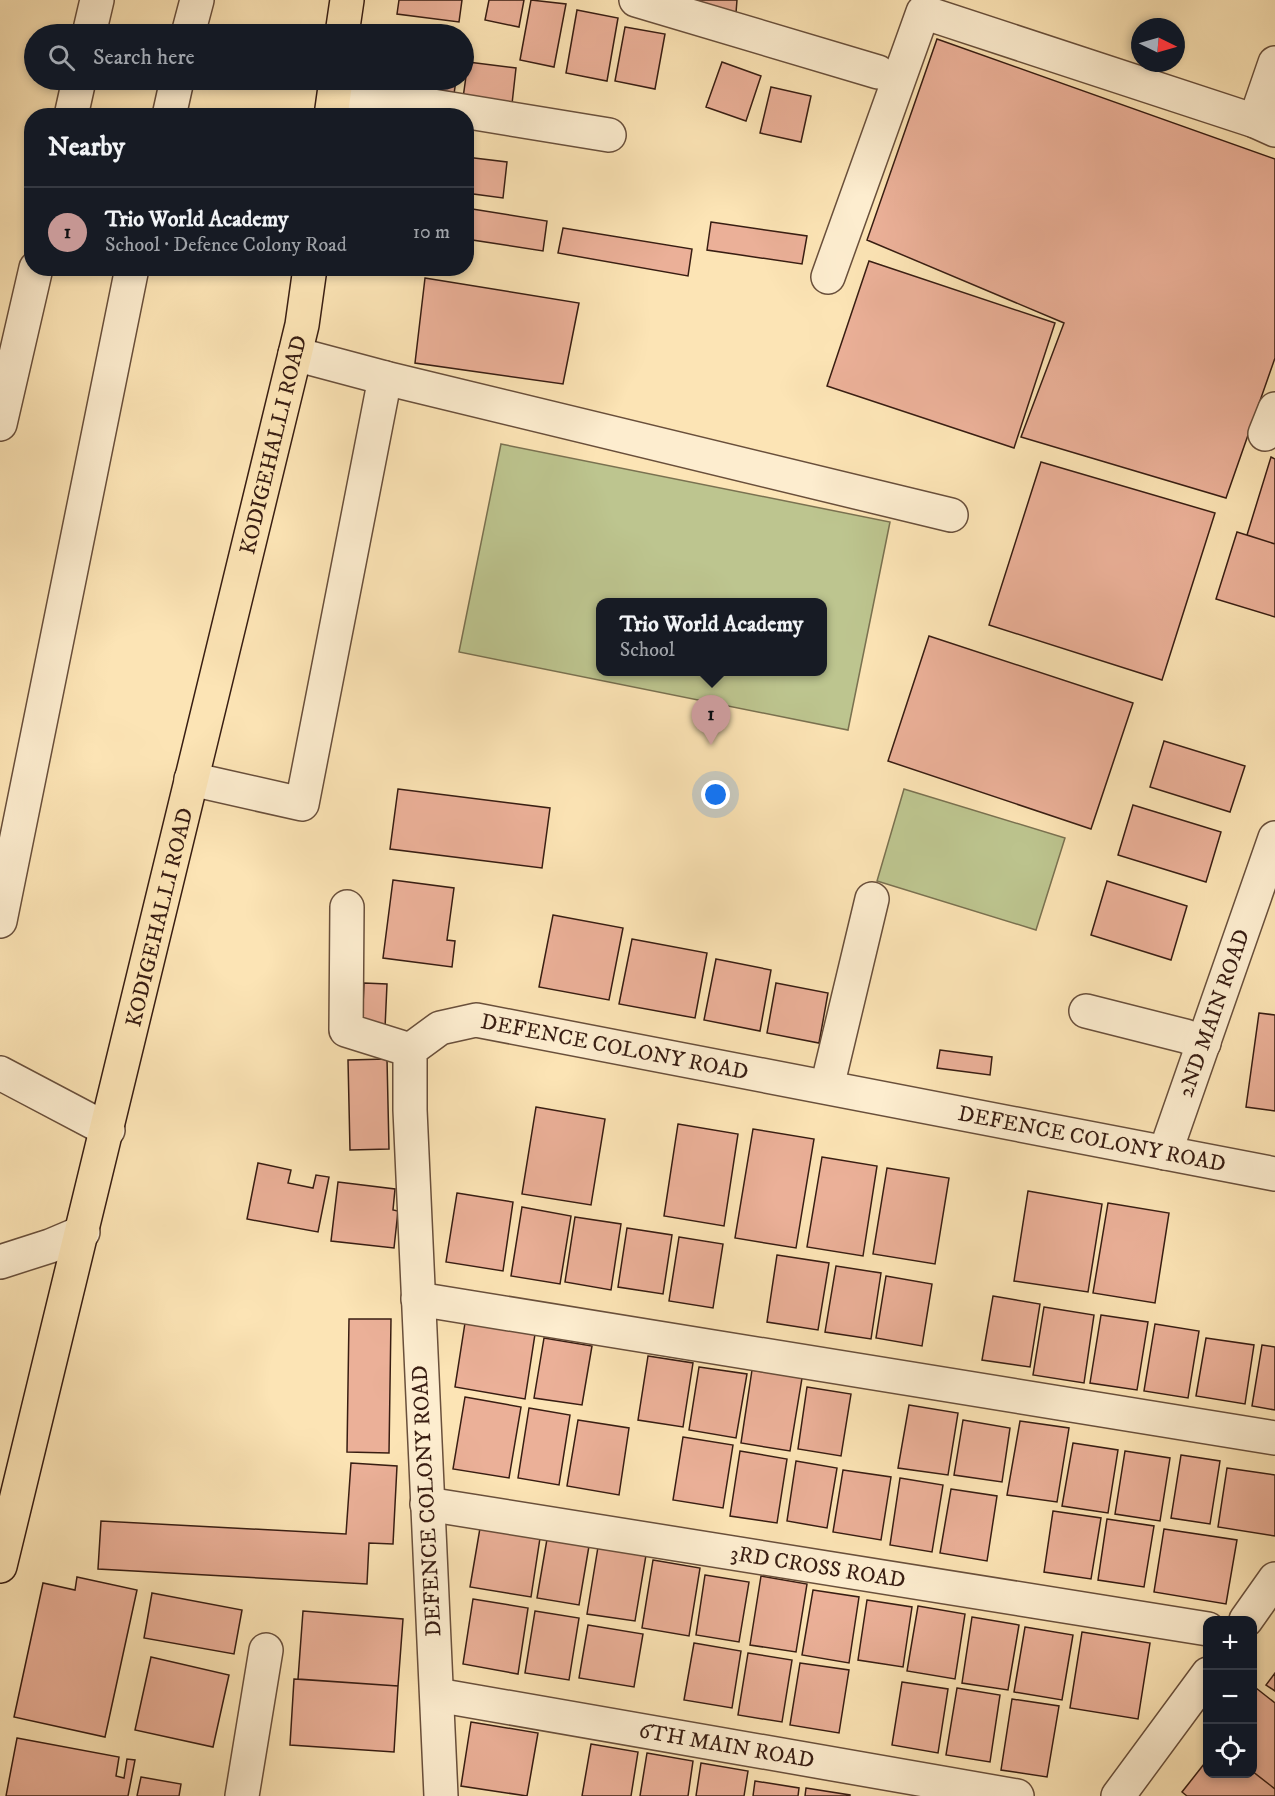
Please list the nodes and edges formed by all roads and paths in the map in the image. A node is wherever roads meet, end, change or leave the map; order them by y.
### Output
1 (97, 0) edge
2 (196, 0) edge
3 (347, 0) edge
4 (636, 0) edge
5 (91, 24) edge
6 (190, 24) edge
7 (343, 24) edge
8 (1275, 63) edge
9 (878, 72) dead end
10 (76, 90) edge
11 (175, 90) edge
12 (334, 95) edge
13 (72, 108) edge
14 (171, 108) edge
15 (423, 108) edge
16 (474, 115) edge
17 (1265, 126) edge
18 (609, 135) dead end
19 (34, 276) edge
20 (130, 276) edge
21 (309, 276) edge
22 (828, 277) dead end
23 (295, 354) junction
24 (385, 378) junction
25 (0, 424) edge
26 (951, 515) dead end
27 (191, 779) junction
28 (1275, 838) edge
29 (873, 898) dead end
30 (347, 907) dead end
31 (0, 921) edge
32 (1086, 1011) dead end
33 (1204, 1043) junction
34 (410, 1050) junction
35 (0, 1073) edge
36 (827, 1087) junction
37 (108, 1130) junction
38 (1165, 1153) junction
39 (1275, 1174) edge
40 (83, 1232) junction
41 (0, 1262) edge
42 (418, 1299) junction
43 (1275, 1438) edge
44 (427, 1504) junction
45 (0, 1566) edge
46 (1275, 1579) edge
47 (1249, 1616) edge
48 (1203, 1628) edge
49 (266, 1650) dead end
50 (1203, 1681) edge
51 (437, 1695) junction
52 (242, 1796) edge
53 (441, 1796) edge
54 (1017, 1796) edge
55 (1118, 1796) edge

1 - 5 street
2 - 6 street
3 - 7 main road
4 - 9 street
8 - 17 street
10 - 13 street
11 - 14 street
12 - 15 street
16 - 18 street
17 - 22 street
19 - 25 street
20 - 31 street
21 - 23 main road, KODIGEHALLI ROAD
23 - 24 street
23 - 27 main road, KODIGEHALLI ROAD
24 - 26 street
24 - 27 street
27 - 37 main road, KODIGEHALLI ROAD
28 - 33 street, 2ND MAIN ROAD
29 - 36 street
30 - 34 street
32 - 33 street
33 - 38 street, 2ND MAIN ROAD
34 - 36 street, DEFENCE COLONY ROAD
34 - 42 street, DEFENCE COLONY ROAD
35 - 37 street
36 - 38 street, DEFENCE COLONY ROAD
37 - 40 main road, KODIGEHALLI ROAD
38 - 39 street, DEFENCE COLONY ROAD
40 - 41 street
40 - 45 main road, KODIGEHALLI ROAD
42 - 43 street
42 - 44 street, DEFENCE COLONY ROAD
44 - 48 street, 3RD CROSS ROAD
44 - 51 street, DEFENCE COLONY ROAD
46 - 47 street
49 - 52 street
50 - 55 street
51 - 53 street, DEFENCE COLONY ROAD
51 - 54 street, 6TH MAIN ROAD

